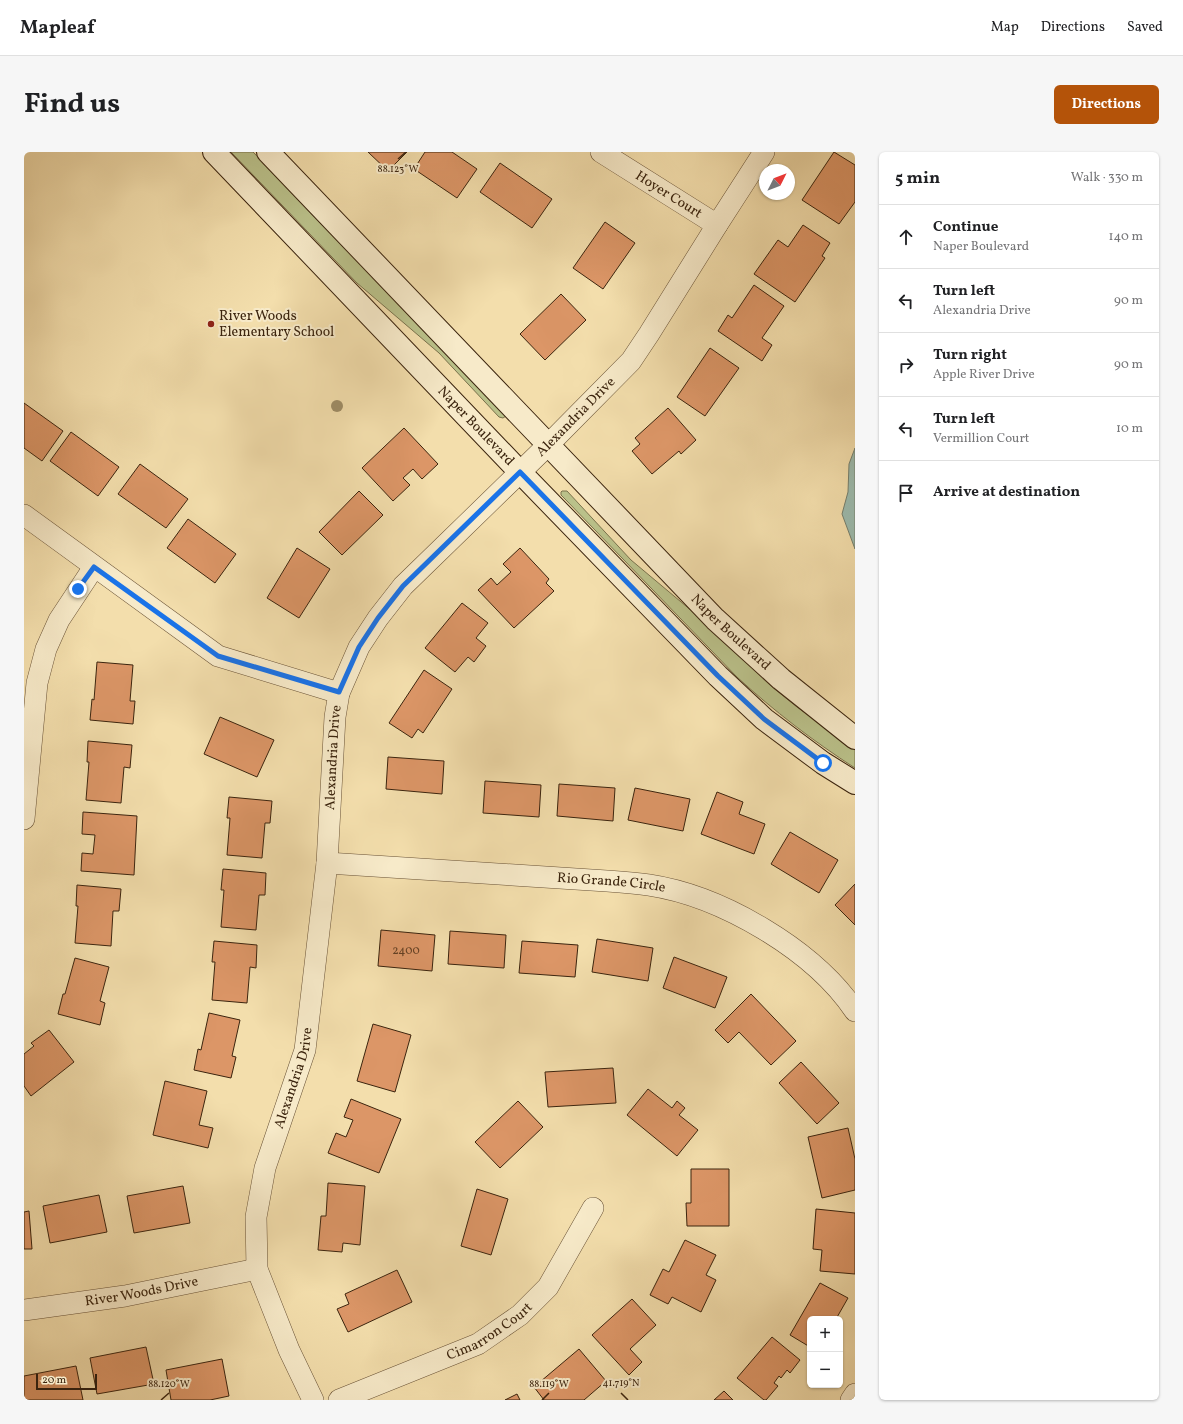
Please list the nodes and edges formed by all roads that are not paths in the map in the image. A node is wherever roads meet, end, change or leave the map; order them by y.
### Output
1 (214, 152) edge
2 (268, 152) edge
3 (601, 152) edge
4 (764, 152) edge
5 (717, 225) junction
6 (548, 445) junction
7 (520, 472) junction
8 (24, 515) edge
9 (94, 567) junction
10 (339, 692) junction
11 (855, 738) edge
12 (855, 783) edge
13 (24, 819) edge
14 (327, 863) junction
15 (855, 1011) edge
16 (593, 1208) dead end
17 (257, 1269) junction
18 (24, 1310) edge
19 (855, 1394) edge
20 (313, 1400) edge
21 (340, 1400) edge
22 (851, 1400) edge

1 - 7 main road, Naper Boulevard
2 - 6 main road, Naper Boulevard
3 - 5 street, Hoyer Court
4 - 5 street, Alexandria Drive
5 - 6 street, Alexandria Drive
6 - 7 street, Alexandria Drive
6 - 11 main road, Naper Boulevard
7 - 10 street, Alexandria Drive
7 - 12 main road, Naper Boulevard
8 - 9 street
9 - 10 street
9 - 13 street
10 - 14 street, Alexandria Drive
14 - 15 street, Rio Grande Circle
14 - 17 street, Alexandria Drive
16 - 21 street, Cimarron Court
17 - 18 street, River Woods Drive
17 - 20 street, Alexandria Drive
19 - 22 street

